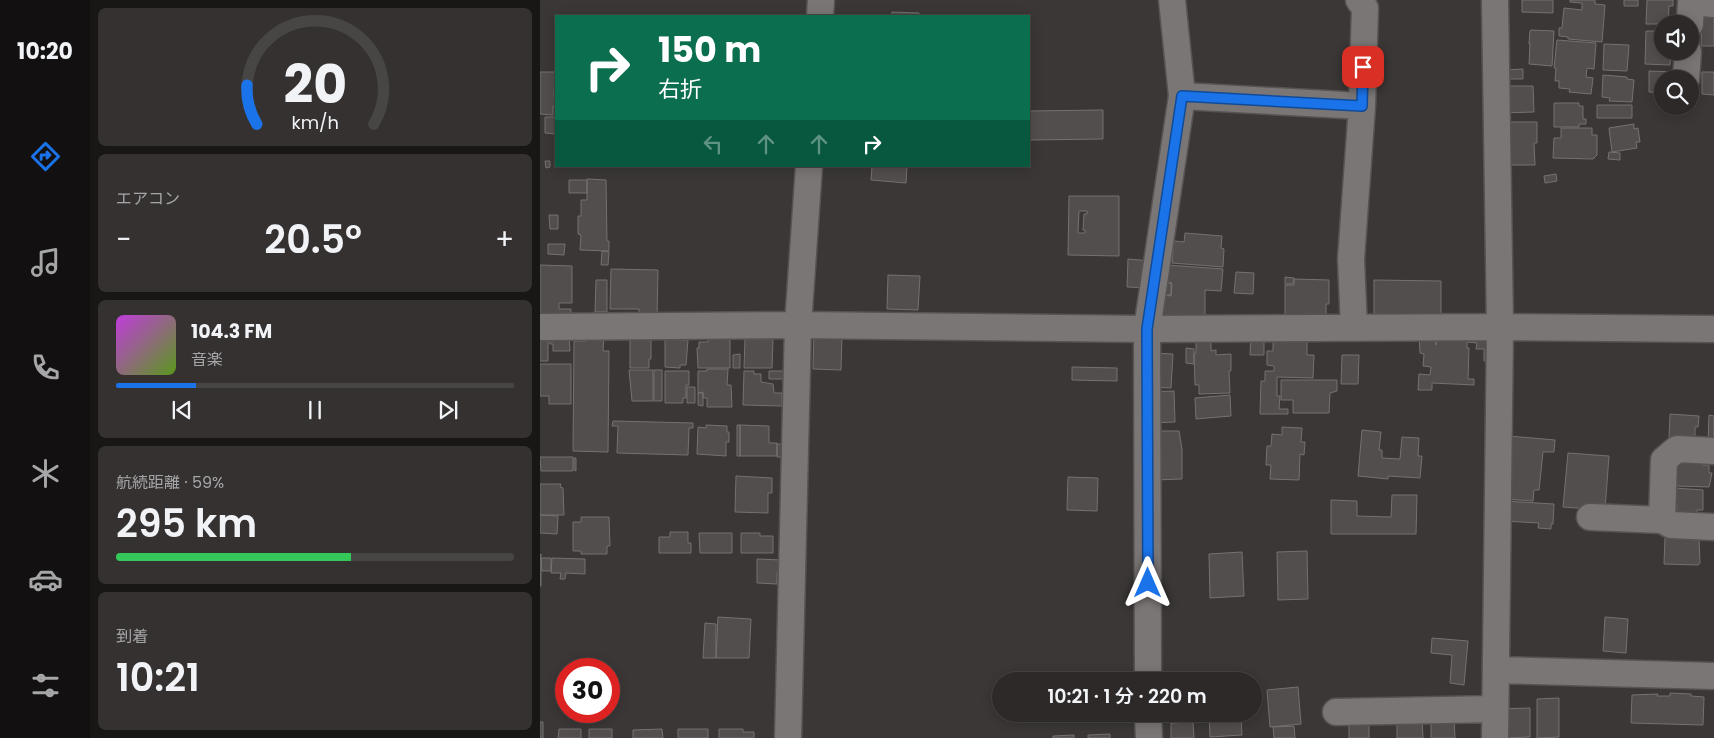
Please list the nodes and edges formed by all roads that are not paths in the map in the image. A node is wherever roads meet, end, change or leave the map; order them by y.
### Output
1 (821, 0) edge
2 (1172, 0) edge
3 (1360, 0) edge
4 (1495, 0) edge
5 (1714, 4) edge
6 (820, 15) edge
7 (1690, 15) edge
8 (1182, 96) junction
9 (1362, 106) junction
10 (809, 167) edge
11 (798, 325) junction
12 (1500, 326) junction
13 (540, 327) edge
14 (1354, 328) junction
15 (1147, 329) junction
16 (1714, 329) edge
17 (1714, 451) edge
18 (1590, 517) dead end
19 (1662, 520) junction
20 (1714, 527) edge
21 (1496, 670) junction
22 (1148, 672) edge
23 (1714, 676) edge
24 (1495, 709) junction
25 (1336, 712) dead end
26 (1148, 722) edge
27 (788, 738) edge
28 (1148, 738) edge
29 (1495, 738) edge

1 - 6 street
2 - 8 street
3 - 9 street
4 - 12 street
5 - 7 street
8 - 9 street
8 - 15 street
9 - 14 street
10 - 11 street
11 - 13 street
11 - 15 street
11 - 27 street
12 - 14 street
12 - 16 street
12 - 21 street
14 - 15 street
15 - 22 street
17 - 19 street
18 - 19 street
19 - 20 street
21 - 23 street
21 - 24 street
24 - 25 street
24 - 29 street
26 - 28 street

